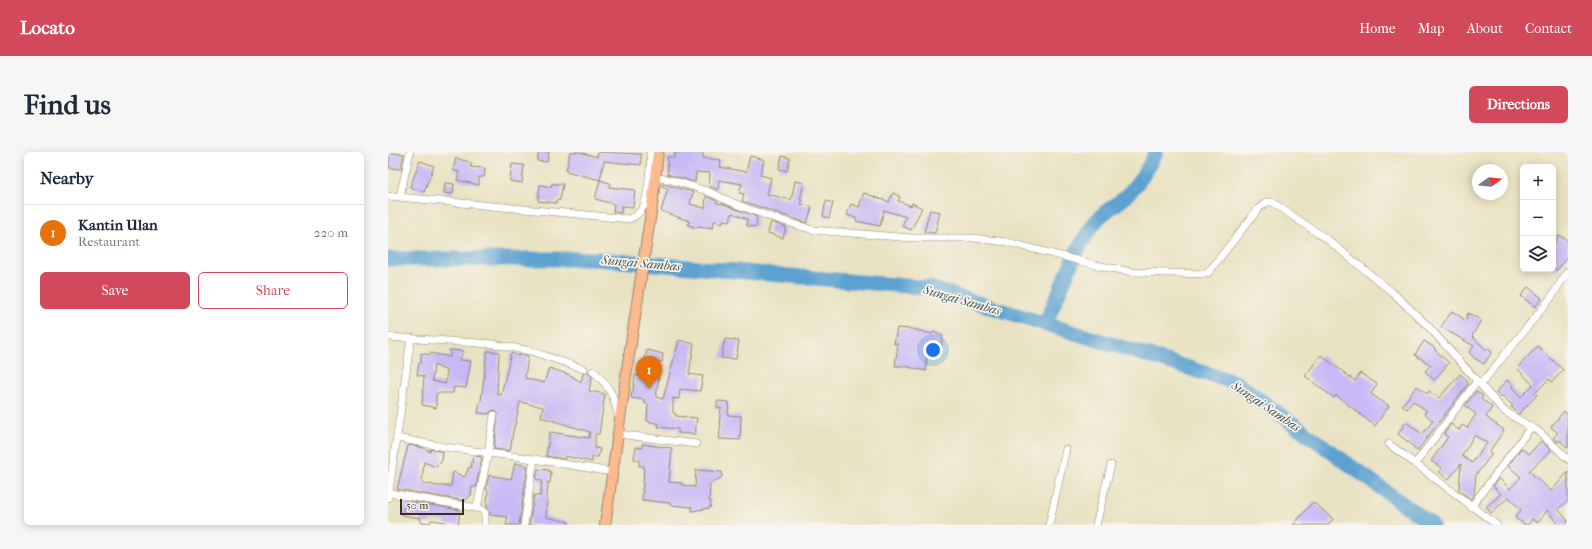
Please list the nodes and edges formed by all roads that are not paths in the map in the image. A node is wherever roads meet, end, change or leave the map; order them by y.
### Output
1 (410, 152) edge
2 (650, 152) edge
3 (658, 152) edge
4 (655, 178) junction
5 (388, 196) edge
6 (400, 196) junction
7 (1568, 271) edge
8 (388, 337) edge
9 (411, 338) junction
10 (584, 369) dead end
11 (593, 372) dead end
12 (1479, 382) junction
13 (494, 415) dead end
14 (1531, 427) junction
15 (619, 429) junction
16 (397, 438) junction
17 (696, 444) dead end
18 (1388, 444) dead end
19 (1066, 449) dead end
20 (488, 453) junction
21 (534, 459) junction
22 (1568, 459) edge
23 (1415, 464) junction
24 (1111, 465) dead end
25 (612, 472) junction
26 (388, 495) edge
27 (1471, 507) junction
28 (477, 508) junction
29 (485, 525) edge
30 (524, 525) edge
31 (605, 525) edge
32 (1050, 525) edge
33 (1096, 525) edge
34 (1496, 525) edge

1 - 6 street
2 - 6 street
3 - 4 main road
4 - 12 street
4 - 15 main road
5 - 6 street
7 - 12 street
8 - 9 street
9 - 10 street
9 - 16 street
11 - 15 street
12 - 14 street
12 - 23 street
13 - 20 street
14 - 22 street
14 - 27 street
15 - 17 street
15 - 25 main road
16 - 20 street
16 - 26 street
18 - 23 street
19 - 32 street
20 - 21 street
20 - 28 street
21 - 25 street
21 - 30 street
23 - 27 street
24 - 33 street
25 - 31 main road
26 - 28 street
27 - 34 street
28 - 29 street

